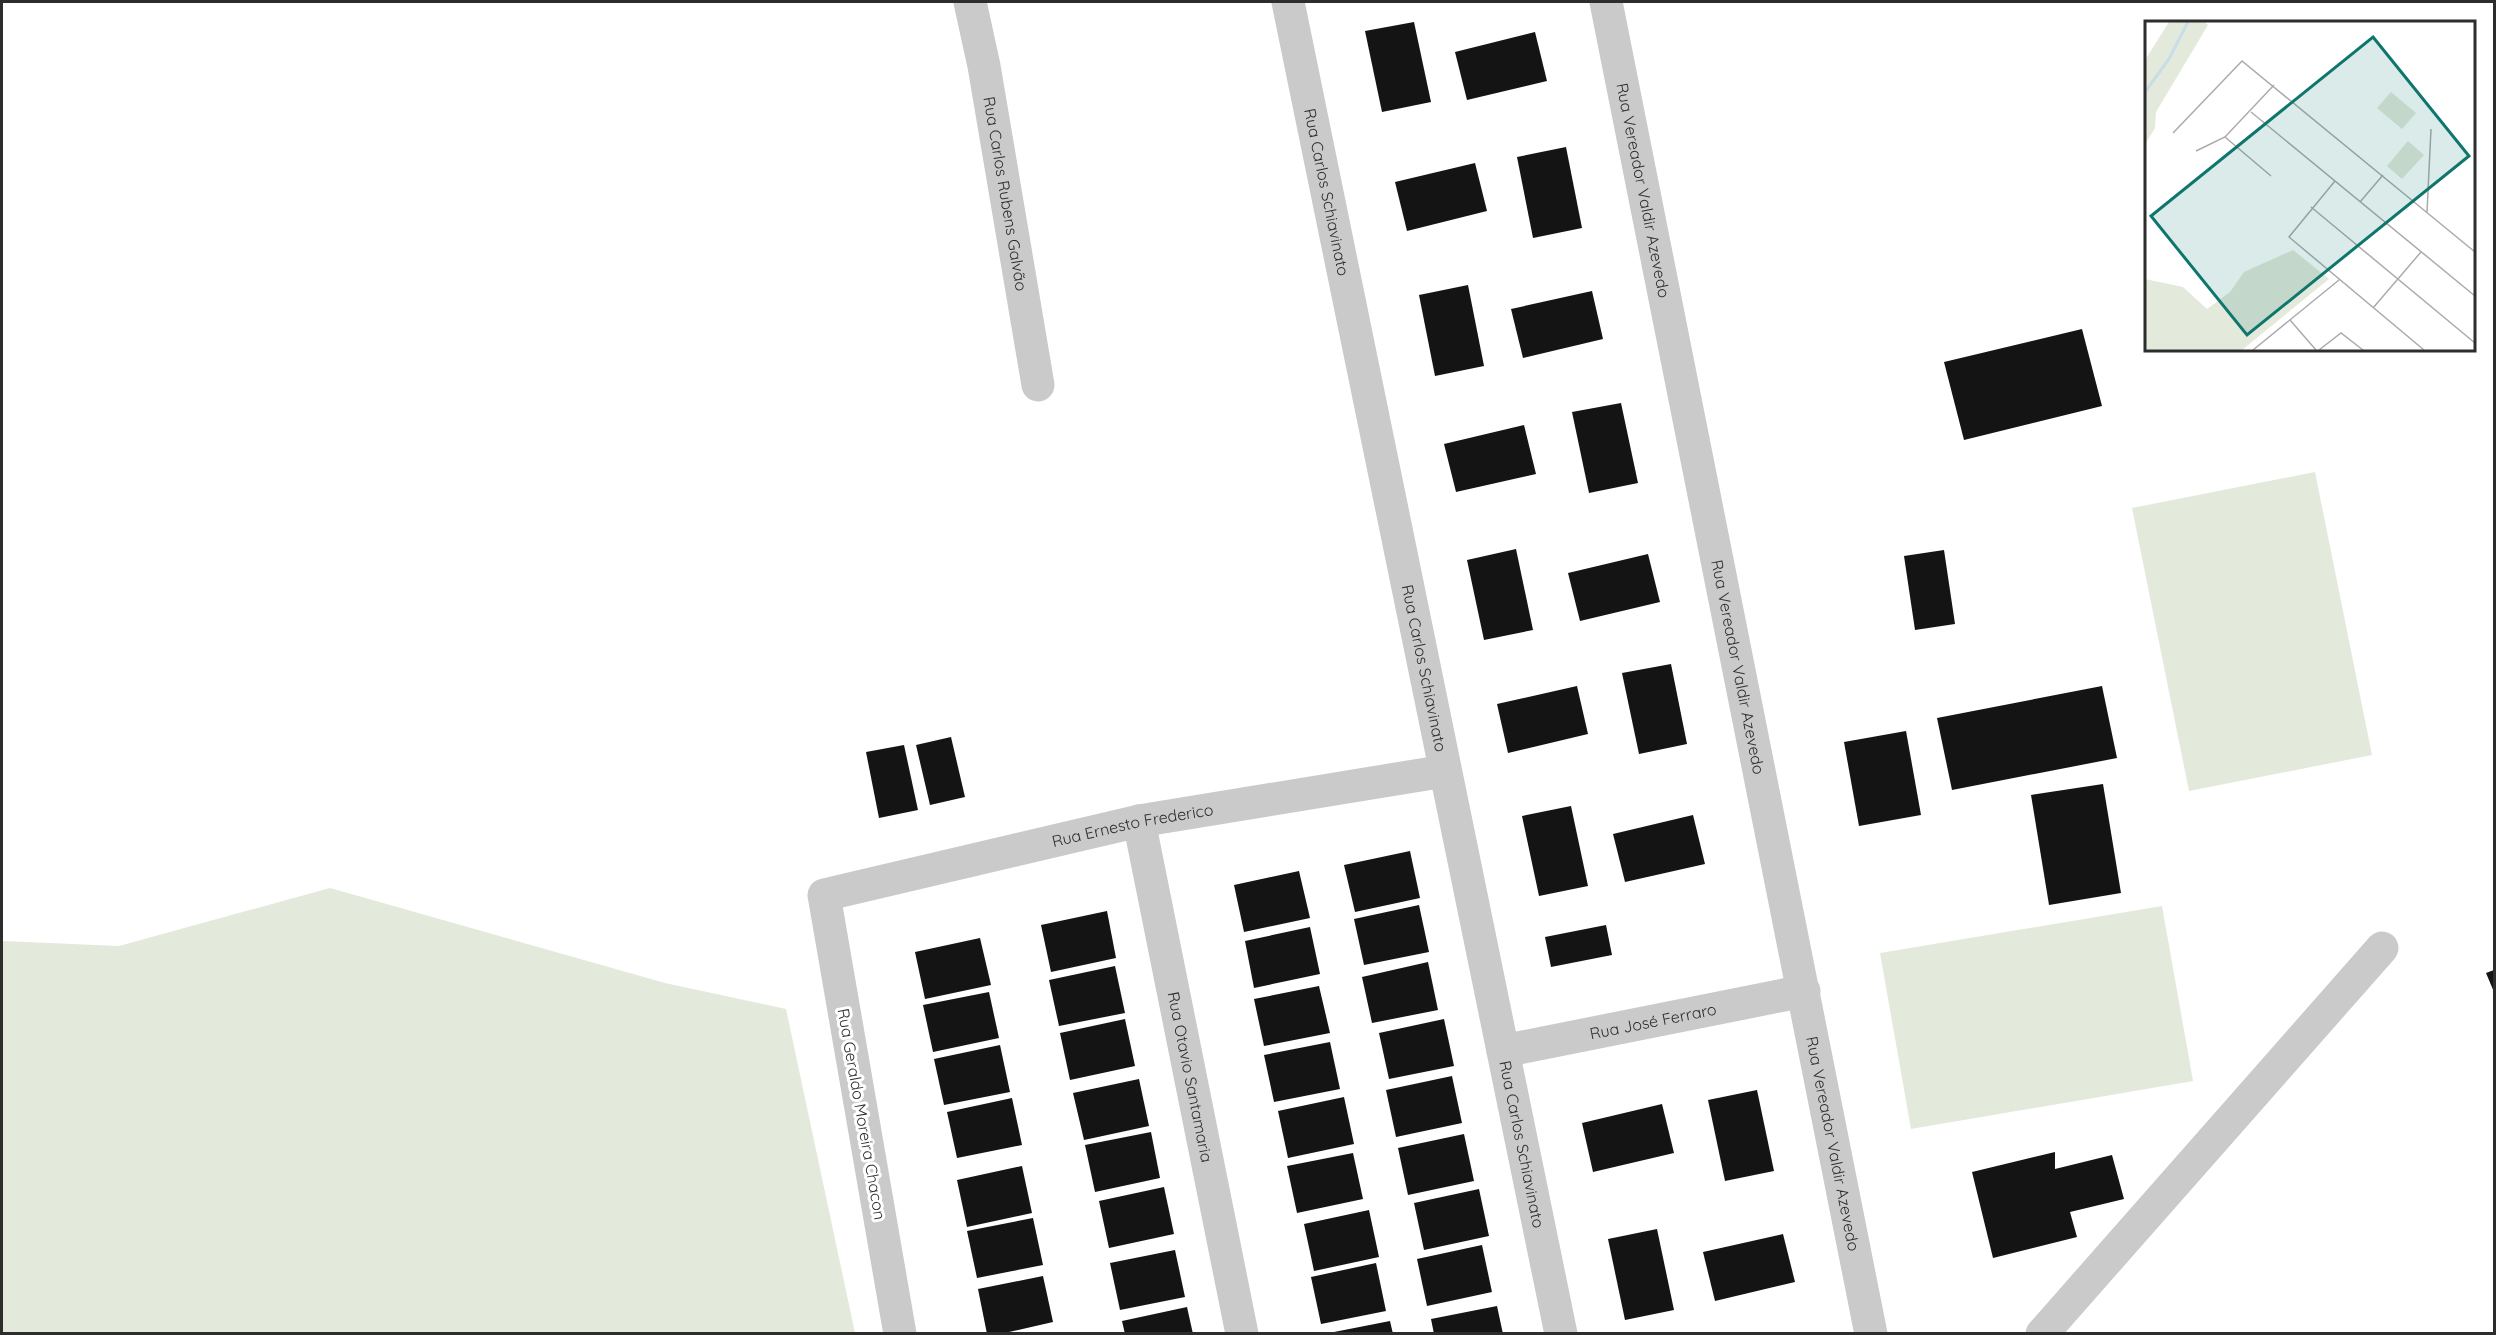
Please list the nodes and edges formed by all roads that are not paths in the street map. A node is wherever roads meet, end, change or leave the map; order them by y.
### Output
1 (970, 2) edge
2 (1288, 2) edge
3 (1606, 2) edge
4 (1038, 386) dead end
5 (1445, 771) junction
6 (1139, 821) junction
7 (824, 895) joint
8 (2382, 948) dead end
9 (1804, 991) junction
10 (1503, 1051) junction
11 (900, 1334) edge
12 (1242, 1334) edge
13 (1561, 1334) edge
14 (1871, 1334) edge
15 (2042, 1334) edge

1 - 4 street, Rua Carlos Rubens Galvão
2 - 5 street, Rua Carlos Schiavinato
3 - 9 street, Rua Vereador Valdir Azevedo
5 - 6 street, Rua Ernesto Frederico
5 - 10 street, Rua Carlos Schiavinato
6 - 7 street, Rua Ernesto Frederico
6 - 12 street, Rua Otavio Santamaria
7 - 11 street, Rua Geraldo Moreira Chacon
8 - 15 street
9 - 10 street, Rua José Ferraro
9 - 14 street, Rua Vereador Valdir Azevedo
10 - 13 street, Rua Carlos Schiavinato

